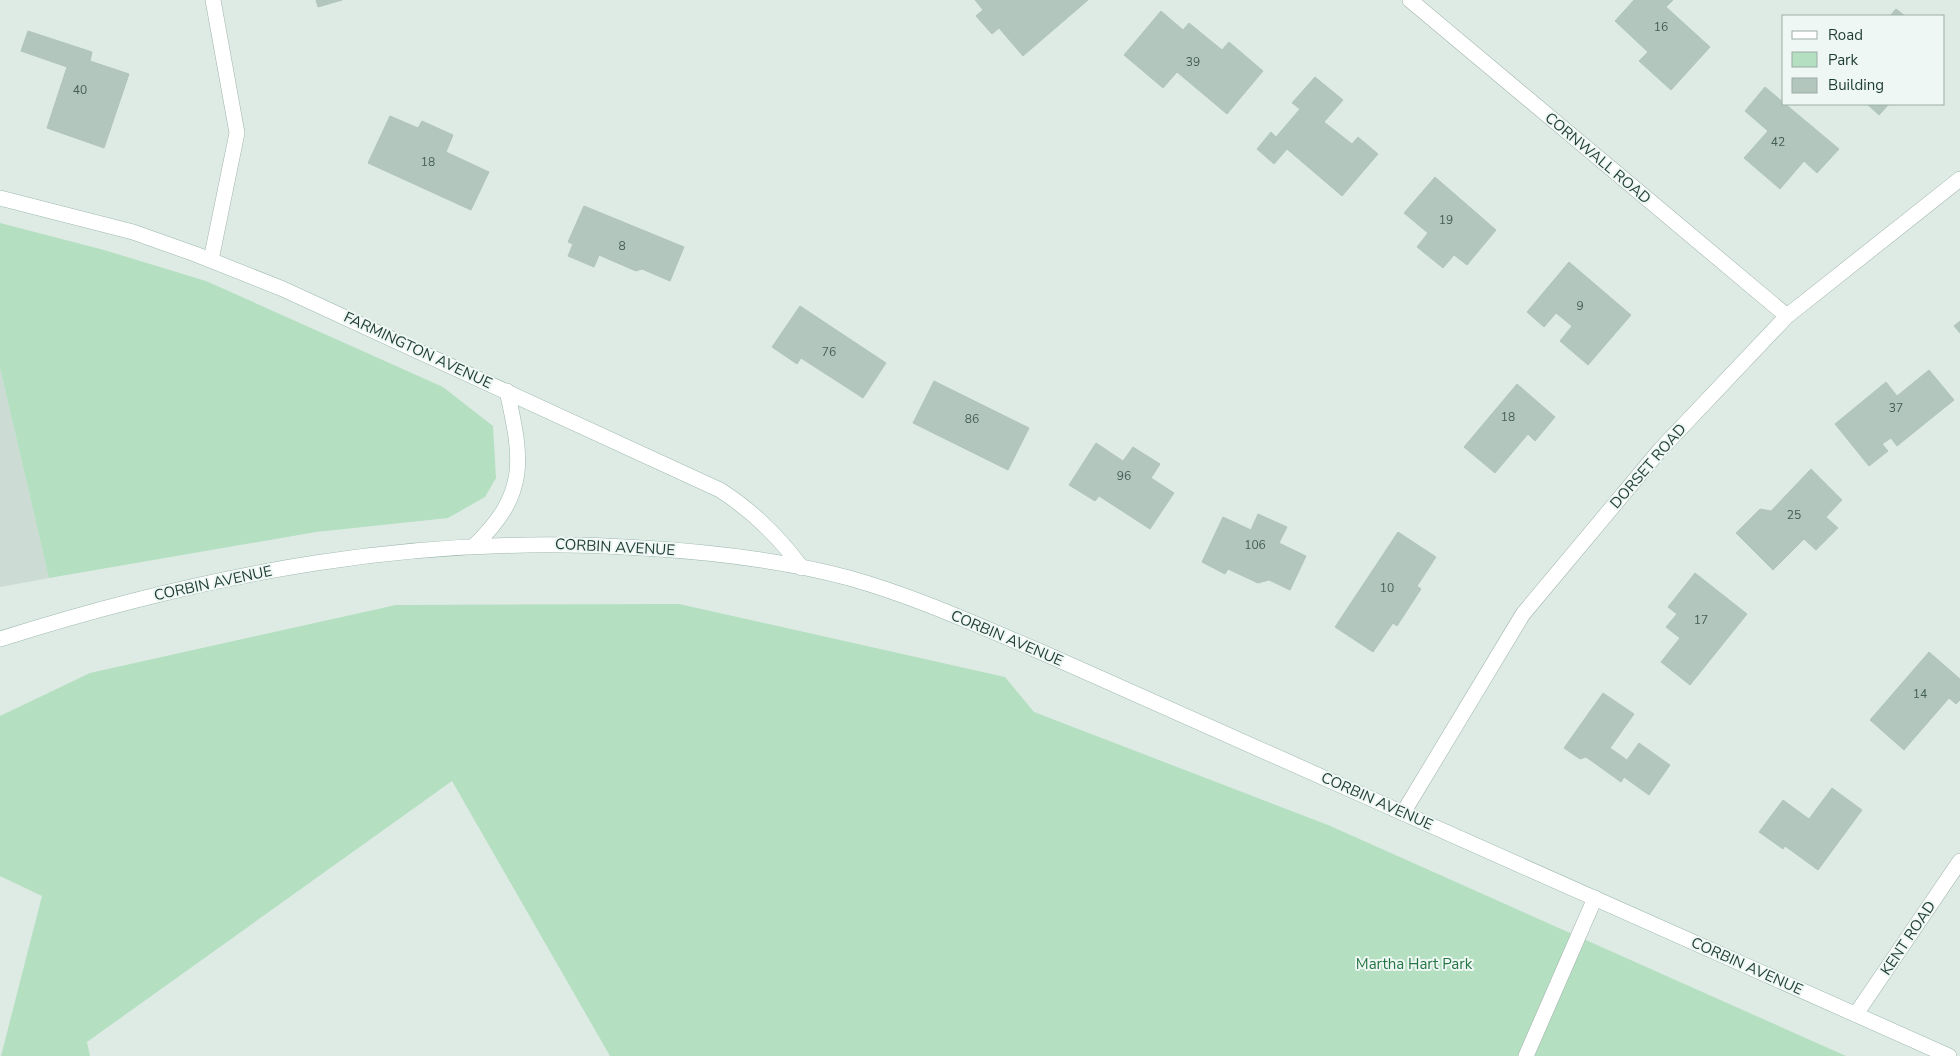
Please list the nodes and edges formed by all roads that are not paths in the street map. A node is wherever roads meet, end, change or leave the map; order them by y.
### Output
1 (213, 0) edge
2 (1410, 0) edge
3 (1960, 179) edge
4 (0, 198) edge
5 (211, 260) junction
6 (1787, 316) junction
7 (507, 391) junction
8 (474, 546) junction
9 (802, 568) junction
10 (0, 639) edge
11 (1403, 813) junction
12 (1960, 861) edge
13 (1595, 898) junction
14 (1856, 1014) junction
15 (1526, 1056) edge
16 (1949, 1056) edge

1 - 5 main road
2 - 6 main road, CORNWALL ROAD
3 - 6 main road, DORSET ROAD
4 - 5 main road, FARMINGTON AVENUE
5 - 7 main road, FARMINGTON AVENUE
6 - 11 main road, DORSET ROAD
7 - 8 main road
7 - 9 main road, FARMINGTON AVENUE
8 - 9 main road, CORBIN AVENUE
8 - 10 main road, CORBIN AVENUE
9 - 11 main road, CORBIN AVENUE
11 - 13 main road, CORBIN AVENUE
12 - 14 main road, KENT ROAD
13 - 14 main road, CORBIN AVENUE
13 - 15 main road
14 - 16 main road, CORBIN AVENUE

